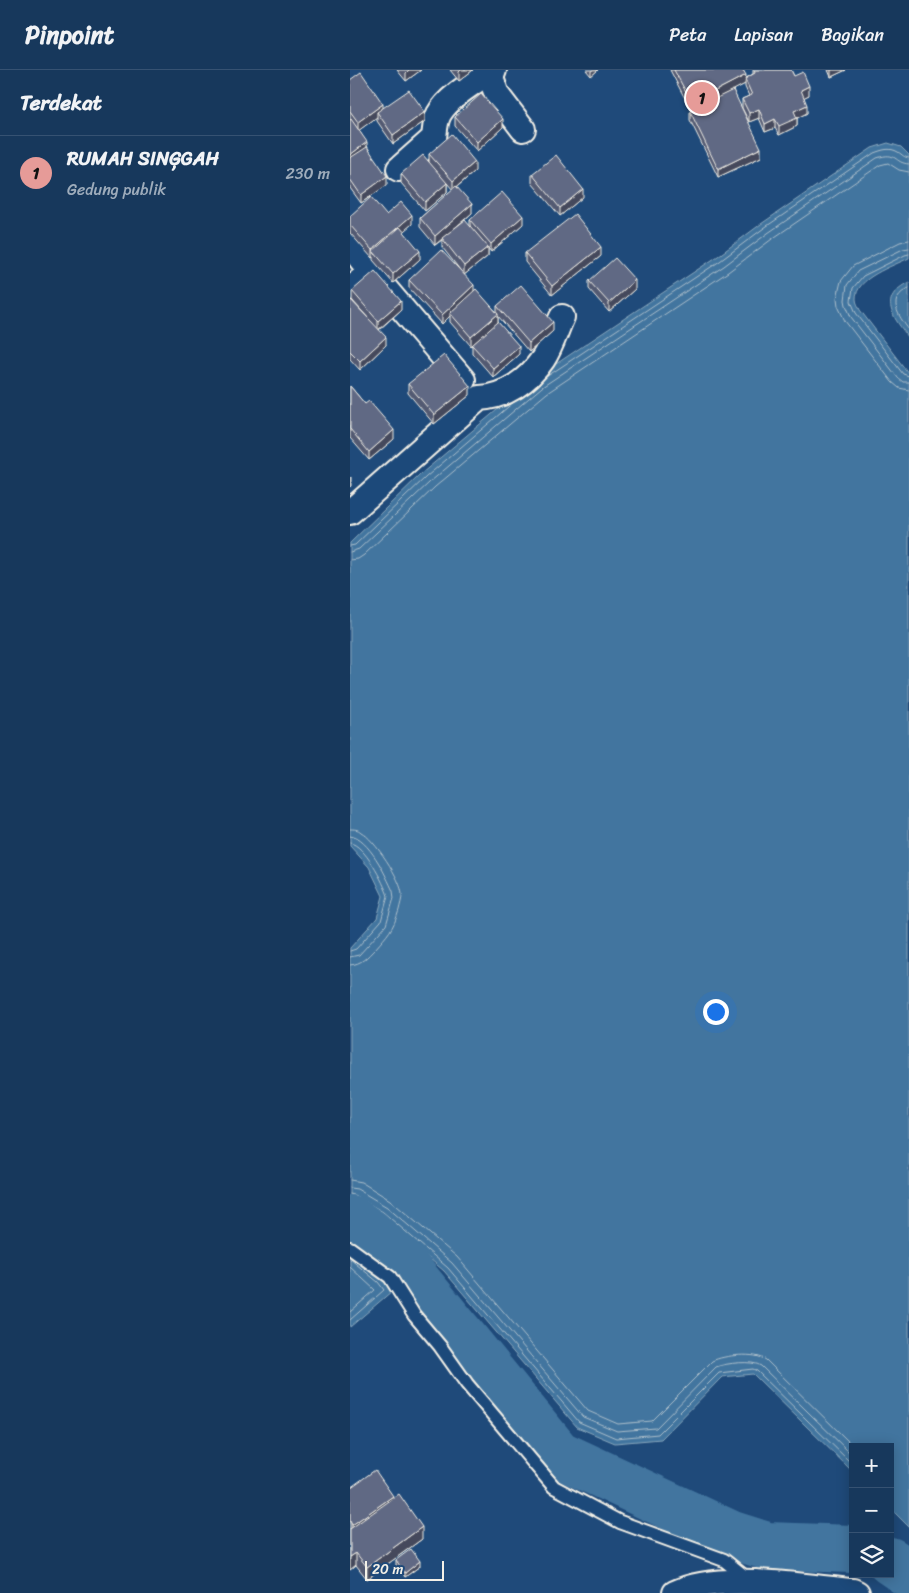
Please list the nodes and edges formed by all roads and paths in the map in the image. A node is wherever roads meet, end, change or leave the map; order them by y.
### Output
1 (493, 70) edge
2 (523, 129) dead end
3 (399, 169) dead end
4 (350, 245) edge
5 (371, 272) junction
6 (350, 289) edge
7 (562, 317) dead end
8 (479, 398) junction
9 (350, 512) edge
10 (350, 1248) edge
11 (751, 1582) junction
12 (675, 1593) edge
13 (856, 1593) edge

1 - 2 street
1 - 3 street
4 - 5 street
5 - 6 street
5 - 8 street
7 - 8 street
8 - 9 street
10 - 11 lane
11 - 12 street
11 - 13 street

